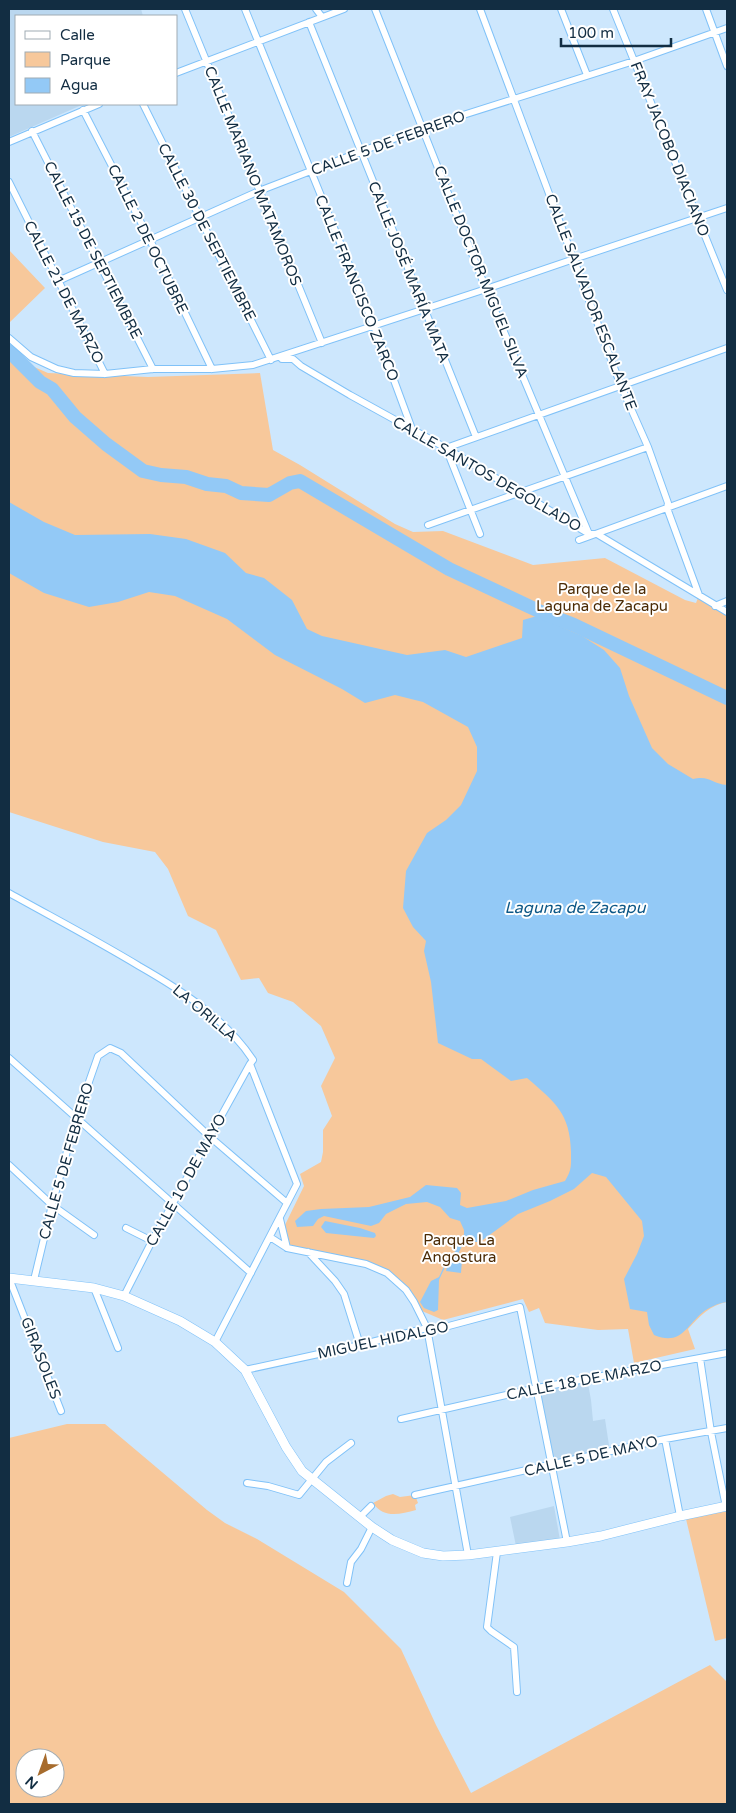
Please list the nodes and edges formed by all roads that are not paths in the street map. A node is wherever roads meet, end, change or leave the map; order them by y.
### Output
1 (185, 9) edge
2 (245, 9) edge
3 (316, 9) edge
4 (344, 9) edge
5 (375, 9) edge
6 (480, 9) edge
7 (561, 9) edge
8 (613, 9) edge
9 (706, 9) edge
10 (322, 17) junction
11 (309, 22) junction
12 (727, 28) edge
13 (714, 32) junction
14 (259, 42) junction
15 (634, 61) junction
16 (206, 62) junction
17 (727, 66) edge
18 (178, 72) edge
19 (587, 75) junction
20 (515, 100) junction
21 (96, 105) edge
22 (143, 105) edge
23 (83, 110) junction
24 (422, 128) junction
25 (32, 132) junction
26 (9, 142) edge
27 (361, 152) junction
28 (310, 171) junction
29 (9, 182) edge
30 (259, 191) junction
31 (727, 208) edge
32 (200, 217) junction
33 (697, 219) junction
34 (150, 240) junction
35 (574, 258) junction
36 (99, 262) junction
37 (58, 281) junction
38 (486, 289) junction
39 (727, 290) edge
40 (423, 309) junction
41 (374, 326) junction
42 (9, 338) edge
43 (322, 343) junction
44 (727, 348) edge
45 (299, 351) junction
46 (293, 358) junction
47 (271, 360) junction
48 (153, 369) junction
49 (212, 369) junction
50 (105, 374) junction
51 (621, 386) junction
52 (540, 415) junction
53 (412, 429) junction
54 (476, 438) junction
55 (648, 447) junction
56 (446, 448) junction
57 (565, 478) junction
58 (727, 486) edge
59 (518, 492) junction
60 (667, 508) junction
61 (470, 510) junction
62 (428, 525) dead end
63 (480, 534) dead end
64 (589, 534) junction
65 (597, 534) junction
66 (579, 540) dead end
67 (699, 594) junction
68 (727, 601) edge
69 (715, 606) junction
70 (727, 612) edge
71 (9, 893) edge
72 (9, 1058) edge
73 (250, 1064) junction
74 (76, 1119) junction
75 (209, 1136) junction
76 (9, 1165) edge
77 (173, 1204) junction
78 (287, 1204) junction
79 (52, 1205) junction
80 (280, 1219) junction
81 (126, 1228) dead end
82 (94, 1235) dead end
83 (270, 1237) junction
84 (152, 1241) junction
85 (288, 1248) junction
86 (306, 1251) junction
87 (251, 1273) junction
88 (9, 1278) edge
89 (34, 1280) junction
90 (94, 1288) junction
91 (124, 1296) junction
92 (427, 1328) junction
93 (215, 1342) junction
94 (360, 1345) junction
95 (118, 1348) dead end
96 (727, 1354) edge
97 (700, 1358) junction
98 (245, 1370) junction
99 (537, 1388) junction
100 (441, 1408) junction
101 (61, 1411) dead end
102 (401, 1419) dead end
103 (727, 1428) edge
104 (711, 1432) junction
105 (664, 1439) junction
106 (351, 1443) dead end
107 (551, 1465) junction
108 (311, 1479) junction
109 (247, 1483) dead end
110 (455, 1485) junction
111 (415, 1495) dead end
112 (371, 1506) dead end
113 (727, 1507) edge
114 (680, 1516) junction
115 (360, 1517) junction
116 (372, 1528) junction
117 (567, 1542) junction
118 (497, 1552) junction
119 (468, 1555) junction
120 (347, 1583) dead end
121 (517, 1692) dead end

1 - 16 street, CALLE MARIANO MATAMOROS
2 - 14 street, CALLE FRANCISCO ZARCO
3 - 10 street
4 - 10 street
5 - 24 street, CALLE DOCTOR MIGUEL SILVA
6 - 20 street, CALLE SALVADOR ESCALANTE
7 - 19 street
8 - 15 street, FRAY JACOBO DIACIANO
9 - 13 street
10 - 11 street
11 - 14 street
11 - 27 street, CALLE JOSÉ MARÍA MATA
12 - 13 street, CALLE 5 DE FEBRERO
13 - 15 street, CALLE 5 DE FEBRERO
13 - 17 street
14 - 16 street
14 - 28 street, CALLE FRANCISCO ZARCO
15 - 19 street, CALLE 5 DE FEBRERO
15 - 33 street, FRAY JACOBO DIACIANO
16 - 18 street
16 - 30 street, CALLE MARIANO MATAMOROS
19 - 20 street, CALLE 5 DE FEBRERO
20 - 24 street, CALLE 5 DE FEBRERO
20 - 35 street, CALLE SALVADOR ESCALANTE
21 - 23 street
22 - 32 street, CALLE 30 DE SEPTIEMBRE
23 - 25 street
23 - 34 street, CALLE 2 DE OCTUBRE
24 - 27 street, CALLE 5 DE FEBRERO
24 - 38 street, CALLE DOCTOR MIGUEL SILVA
25 - 26 street
25 - 36 street, CALLE 15 DE SEPTIEMBRE
27 - 28 street, CALLE 5 DE FEBRERO
27 - 40 street, CALLE JOSÉ MARÍA MATA
28 - 30 street, CALLE 5 DE FEBRERO
28 - 41 street, CALLE FRANCISCO ZARCO
29 - 37 street, CALLE 21 DE MARZO
30 - 32 street, CALLE 5 DE FEBRERO
30 - 43 street, CALLE MARIANO MATAMOROS
31 - 33 street
32 - 34 street, CALLE 5 DE FEBRERO
32 - 47 street, CALLE 30 DE SEPTIEMBRE
33 - 35 street
33 - 39 street, FRAY JACOBO DIACIANO
34 - 36 street, CALLE 5 DE FEBRERO
34 - 49 street, CALLE 2 DE OCTUBRE
35 - 38 street
35 - 51 street, CALLE SALVADOR ESCALANTE
36 - 37 street, CALLE 5 DE FEBRERO
36 - 48 street, CALLE 15 DE SEPTIEMBRE
37 - 50 street, CALLE 21 DE MARZO
38 - 40 street
38 - 52 street, CALLE DOCTOR MIGUEL SILVA
40 - 41 street
40 - 54 street, CALLE JOSÉ MARÍA MATA
41 - 43 street
41 - 53 street, CALLE FRANCISCO ZARCO
42 - 50 street
43 - 45 street
44 - 51 street
45 - 46 street
45 - 47 street
46 - 47 street
46 - 53 street, CALLE SANTOS DEGOLLADO
47 - 49 street
48 - 49 street
48 - 50 street
51 - 52 street
51 - 55 street, CALLE SALVADOR ESCALANTE
52 - 54 street
52 - 57 street, CALLE DOCTOR MIGUEL SILVA
53 - 56 street, CALLE SANTOS DEGOLLADO
54 - 56 street
55 - 57 street
55 - 60 street, CALLE SALVADOR ESCALANTE
56 - 59 street, CALLE SANTOS DEGOLLADO
56 - 61 street
57 - 59 street
57 - 64 street, CALLE DOCTOR MIGUEL SILVA
58 - 60 street
59 - 61 street
59 - 64 street, CALLE SANTOS DEGOLLADO
60 - 65 street
60 - 67 street, CALLE SALVADOR ESCALANTE
61 - 62 street
61 - 63 street
64 - 65 street, CALLE SANTOS DEGOLLADO
65 - 66 street
65 - 67 street, CALLE SANTOS DEGOLLADO
67 - 69 street, CALLE SANTOS DEGOLLADO
68 - 69 street
69 - 70 street, CALLE SANTOS DEGOLLADO
71 - 73 street, LA ORILLA
72 - 74 street
73 - 75 street, CALLE 1O DE MAYO
73 - 78 street, LA ORILLA
74 - 75 street, CALLE 5 DE FEBRERO
74 - 77 street
74 - 79 street, CALLE 5 DE FEBRERO
75 - 77 street, CALLE 1O DE MAYO
75 - 78 street
76 - 79 street
77 - 84 street, CALLE 1O DE MAYO
77 - 87 street
78 - 80 street
79 - 82 street
79 - 89 street, CALLE 5 DE FEBRERO
80 - 83 street
80 - 85 street
81 - 84 street
83 - 85 street
83 - 87 street
84 - 91 street, CALLE 1O DE MAYO
85 - 86 street
86 - 92 street
86 - 94 street
87 - 93 street
88 - 89 main road
88 - 101 street, GIRASOLES
89 - 90 main road
90 - 91 main road
90 - 95 street
91 - 93 main road
92 - 94 street, MIGUEL HIDALGO
92 - 99 street, MIGUEL HIDALGO
92 - 100 street
93 - 98 main road
94 - 98 street, MIGUEL HIDALGO
96 - 97 street, CALLE 18 DE MARZO
97 - 99 street, CALLE 18 DE MARZO
97 - 104 street
98 - 108 main road
99 - 100 street, CALLE 18 DE MARZO
99 - 107 street
100 - 102 street, CALLE 18 DE MARZO
100 - 110 street
103 - 104 street, CALLE 5 DE MAYO
104 - 105 street, CALLE 5 DE MAYO
104 - 113 street
105 - 107 street, CALLE 5 DE MAYO
105 - 114 street
106 - 108 street
107 - 110 street, CALLE 5 DE MAYO
107 - 117 street
108 - 109 street
108 - 115 main road
110 - 111 street, CALLE 5 DE MAYO
110 - 119 street
112 - 115 street
113 - 114 main road
114 - 117 main road
115 - 116 main road
116 - 119 main road
116 - 120 street
117 - 118 main road
118 - 119 main road
118 - 121 street

